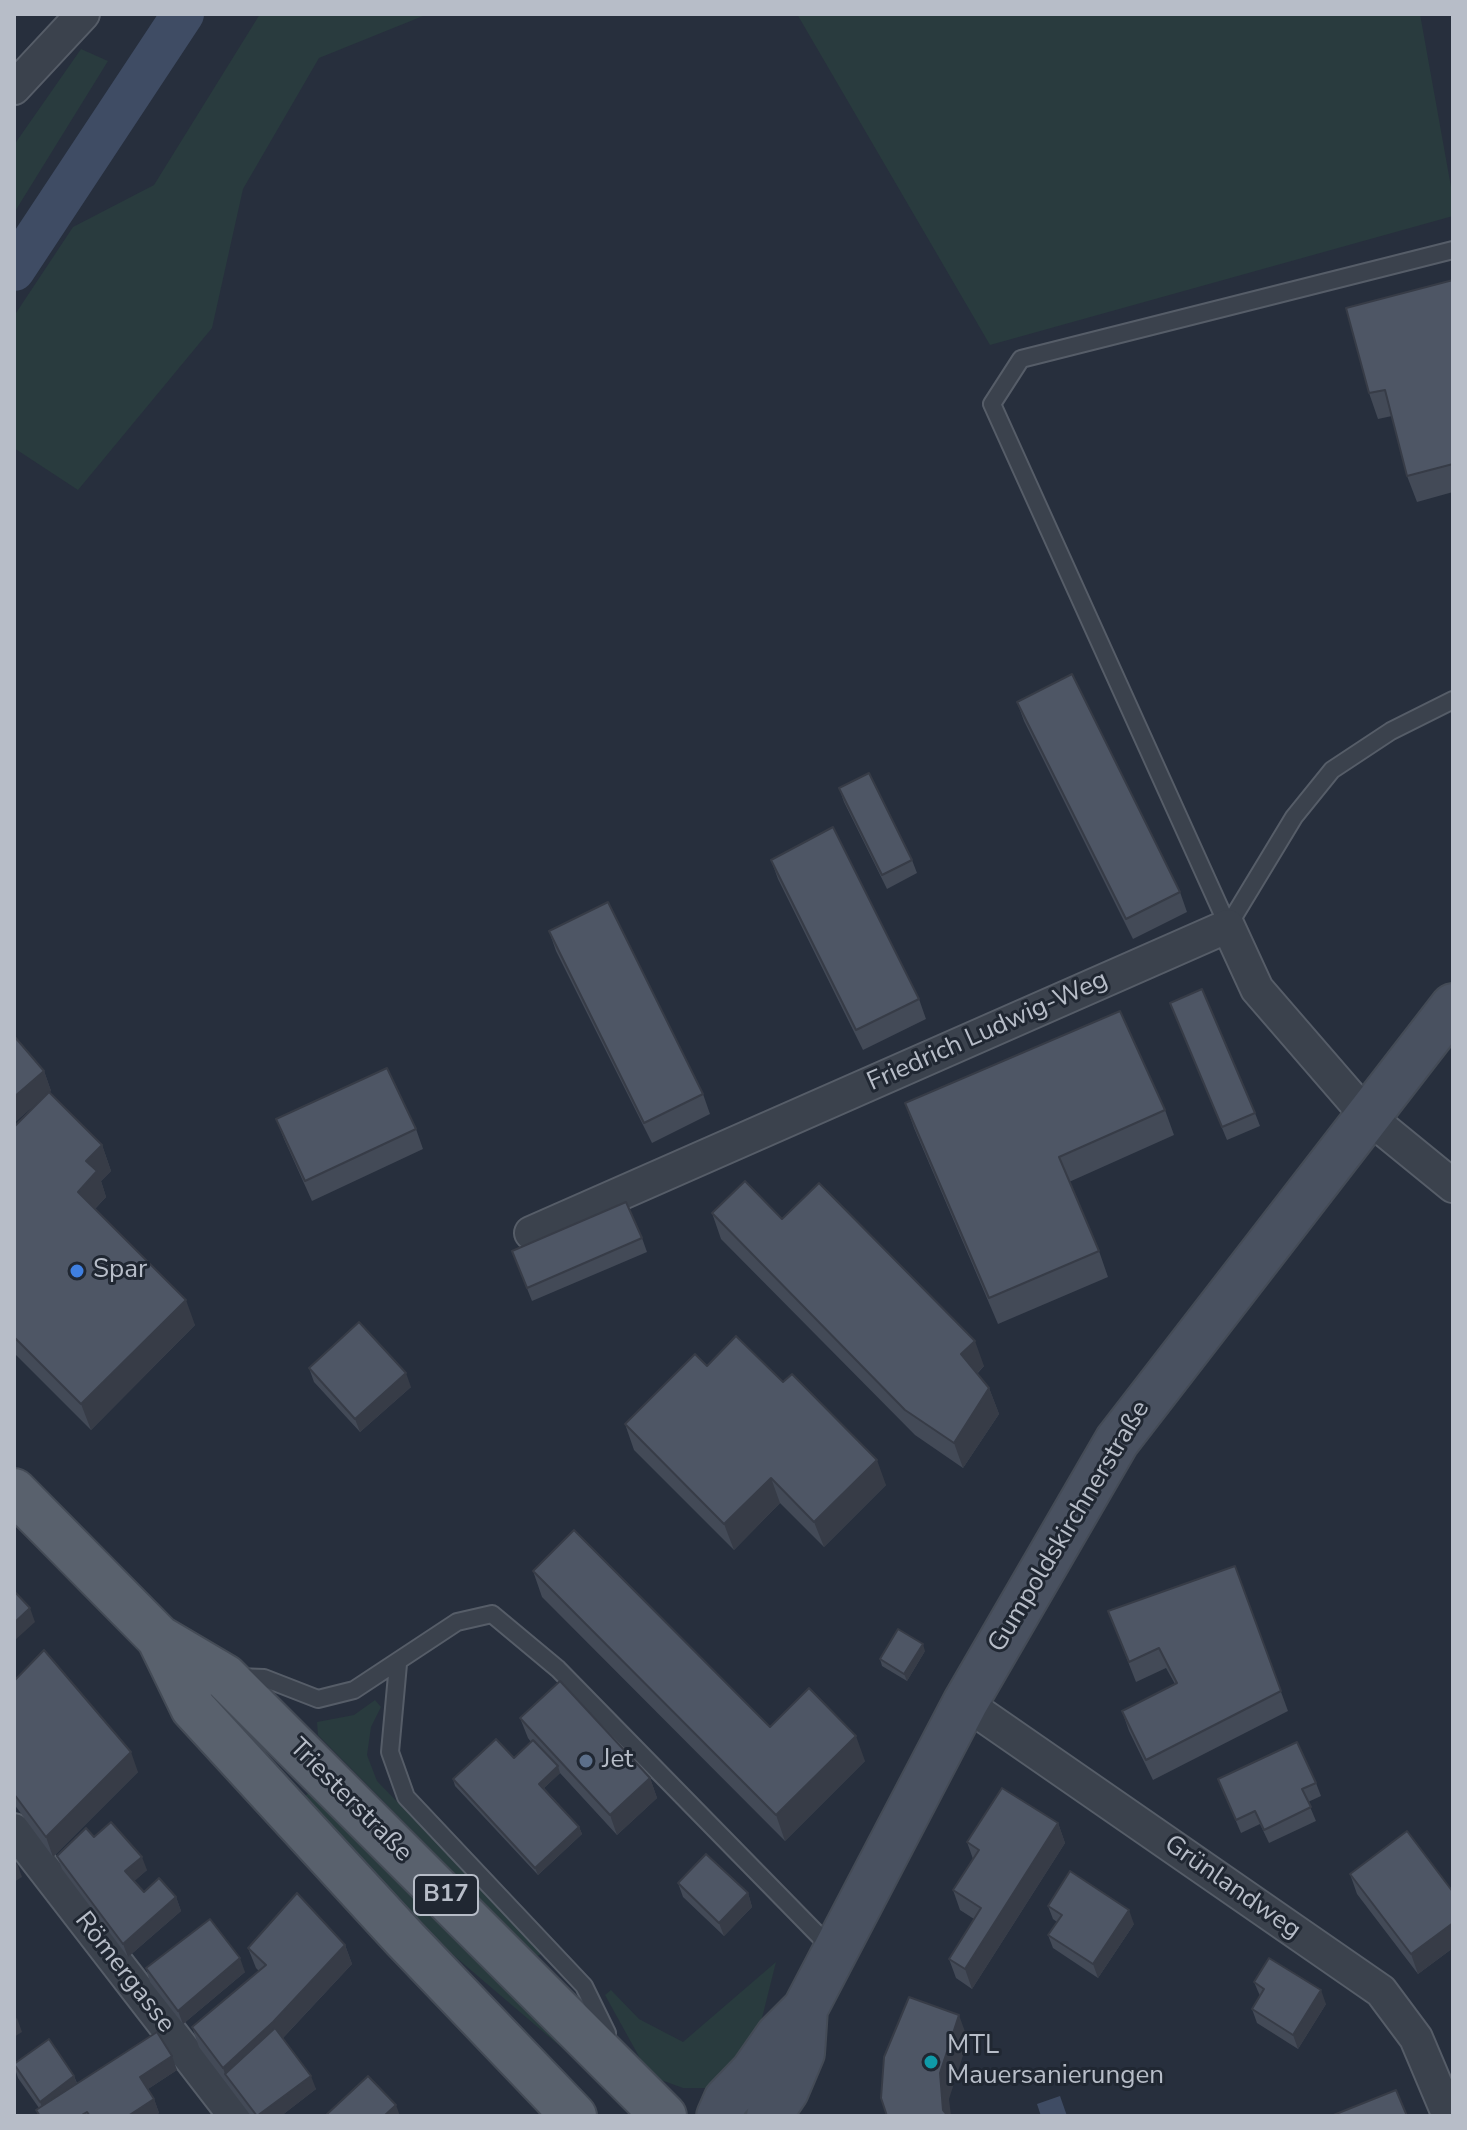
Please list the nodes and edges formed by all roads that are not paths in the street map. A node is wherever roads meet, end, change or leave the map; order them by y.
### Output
1 (83, 14) edge
2 (14, 88) edge
3 (1453, 250) edge
4 (1453, 700) edge
5 (1228, 926) junction
6 (1453, 1006) edge
7 (1366, 1115) junction
8 (1453, 1186) edge
9 (531, 1233) dead end
10 (14, 1491) edge
11 (159, 1638) junction
12 (398, 1664) junction
13 (225, 1677) junction
14 (965, 1703) junction
15 (14, 1830) edge
16 (834, 1952) junction
17 (805, 2009) junction
18 (606, 2057) junction
19 (235, 2116) edge
20 (574, 2116) edge
21 (664, 2116) edge
22 (719, 2116) edge
23 (769, 2116) edge
24 (1449, 2116) edge

1 - 2 street
3 - 5 lane
4 - 5 lane
5 - 7 street
5 - 9 street, Friedrich Ludwig-Weg
6 - 7 street, Gumpoldskirchnerstraße
7 - 8 street
7 - 14 street, Gumpoldskirchnerstraße
10 - 11 main road, Triesterstraße / B17
11 - 13 main road, Triesterstraße / B17
11 - 20 main road, Triesterstraße / B17
12 - 13 lane
12 - 16 lane
12 - 18 lane
13 - 18 main road, Triesterstraße / B17
14 - 16 street, Gumpoldskirchnerstraße
14 - 24 street, Grünlandweg
15 - 19 street, Römergasse
16 - 17 street, Gumpoldskirchnerstraße
17 - 22 street, Gumpoldskirchnerstraße
17 - 23 street, Gumpoldskirchnerstraße
18 - 21 main road, Triesterstraße / B17

